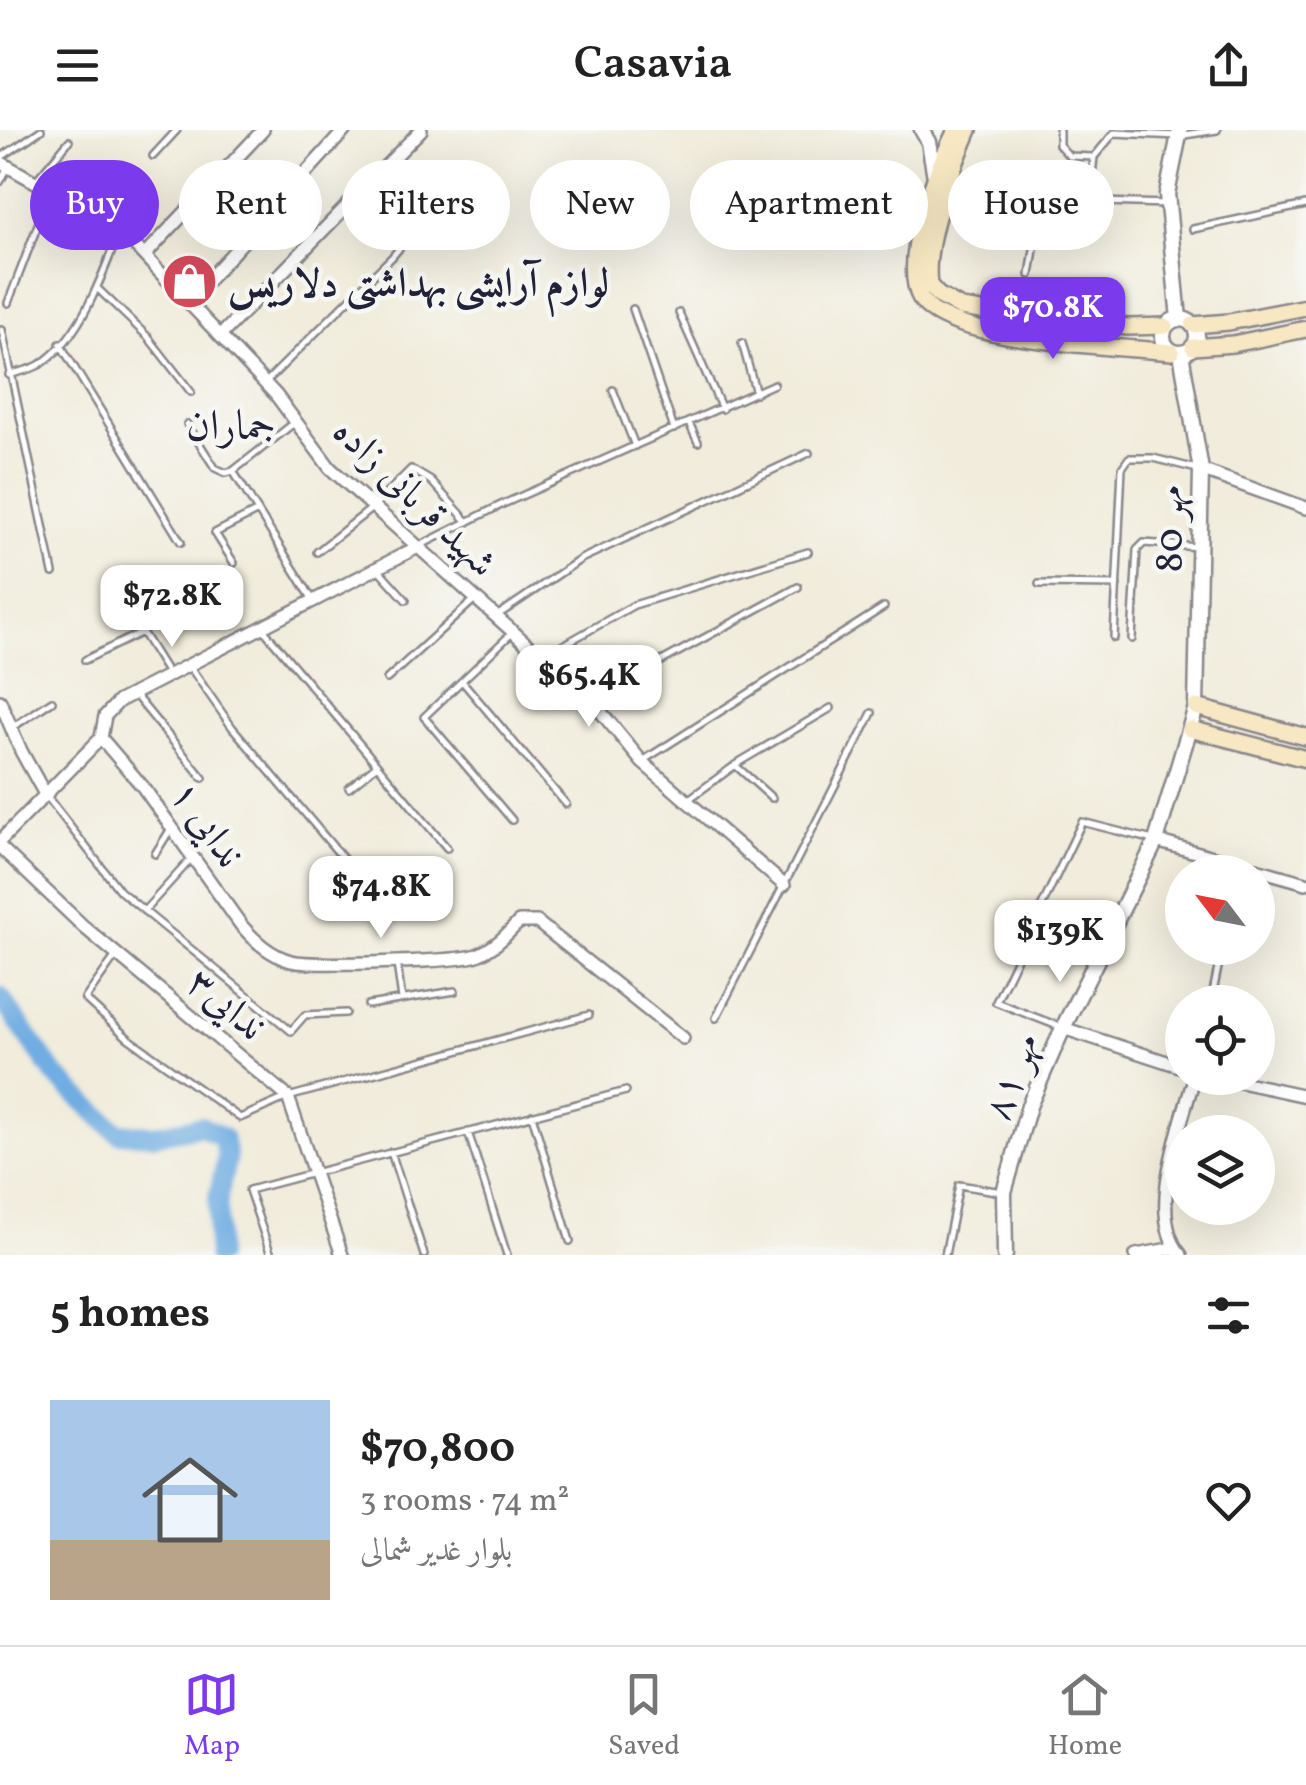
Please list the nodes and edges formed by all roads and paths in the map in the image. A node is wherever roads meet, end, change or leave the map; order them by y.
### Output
1 (41, 130) edge
2 (177, 130) edge
3 (263, 130) edge
4 (345, 130) edge
5 (421, 130) edge
6 (922, 130) edge
7 (956, 130) edge
8 (969, 130) edge
9 (1058, 130) edge
10 (1217, 130) edge
11 (1179, 133) edge
12 (69, 141) dead end
13 (153, 156) dead end
14 (1094, 158) joint
15 (53, 160) edge
16 (3, 162) edge
17 (30, 178) edge
18 (0, 182) edge
19 (935, 182) junction
20 (1114, 202) edge
21 (1168, 204) junction
22 (1306, 205) edge
23 (1192, 229) dead end
24 (30, 244) edge
25 (112, 250) edge
26 (140, 250) edge
27 (398, 250) edge
28 (1034, 250) edge
29 (145, 255) junction
30 (1030, 275) dead end
31 (96, 288) junction
32 (189, 301) junction
33 (8, 304) dead end
34 (1306, 307) edge
35 (632, 309) dead end
36 (950, 312) junction
37 (679, 313) dead end
38 (1179, 323) junction
39 (1306, 329) edge
40 (2, 330) edge
41 (221, 335) junction
42 (742, 343) dead end
43 (60, 344) junction
44 (1182, 351) junction
45 (9, 374) junction
46 (266, 383) junction
47 (774, 384) dead end
48 (613, 390) dead end
49 (191, 392) dead end
50 (756, 392) junction
51 (722, 408) junction
52 (296, 422) junction
53 (689, 422) junction
54 (187, 424) dead end
55 (674, 429) junction
56 (698, 442) dead end
57 (636, 446) junction
58 (810, 453) dead end
59 (1202, 470) junction
60 (233, 471) junction
61 (372, 508) junction
62 (1306, 508) edge
63 (258, 511) junction
64 (468, 522) junction
65 (182, 542) dead end
66 (1202, 547) junction
67 (416, 548) junction
68 (317, 552) dead end
69 (808, 552) dead end
70 (234, 563) dead end
71 (376, 568) junction
72 (53, 572) dead end
73 (1039, 584) dead end
74 (1118, 585) junction
75 (798, 586) dead end
76 (475, 599) junction
77 (313, 600) junction
78 (406, 600) dead end
79 (884, 608) dead end
80 (495, 617) junction
81 (261, 626) junction
82 (513, 632) junction
83 (1114, 638) dead end
84 (1132, 638) dead end
85 (542, 658) junction
86 (86, 660) dead end
87 (189, 664) junction
88 (169, 675) junction
89 (387, 679) dead end
90 (462, 681) junction
91 (134, 693) junction
92 (590, 700) junction
93 (0, 701) edge
94 (52, 701) dead end
95 (1196, 707) junction
96 (830, 708) dead end
97 (872, 714) dead end
98 (11, 728) junction
99 (1190, 729) junction
100 (1306, 737) edge
101 (101, 738) junction
102 (1306, 759) edge
103 (642, 762) junction
104 (377, 764) junction
105 (735, 765) junction
106 (203, 778) dead end
107 (350, 788) dead end
108 (46, 796) junction
109 (772, 798) dead end
110 (687, 801) junction
111 (566, 804) dead end
112 (512, 820) dead end
113 (172, 828) junction
114 (1156, 841) junction
115 (0, 844) edge
116 (447, 848) dead end
117 (154, 854) dead end
118 (1200, 855) edge
119 (193, 857) junction
120 (352, 869) dead end
121 (1275, 876) edge
122 (1306, 883) edge
123 (784, 885) junction
124 (144, 911) junction
125 (117, 954) junction
126 (397, 961) junction
127 (456, 990) dead end
128 (402, 999) junction
129 (368, 1005) dead end
130 (346, 1014) dead end
131 (589, 1015) dead end
132 (716, 1018) dead end
133 (1063, 1028) junction
134 (683, 1038) dead end
135 (1165, 1061) edge
136 (1275, 1089) edge
137 (626, 1091) dead end
138 (1190, 1095) edge
139 (1306, 1096) edge
140 (288, 1097) junction
141 (532, 1115) junction
142 (468, 1132) junction
143 (392, 1152) junction
144 (314, 1172) junction
145 (1004, 1192) junction
146 (570, 1241) dead end
147 (1178, 1252) edge
148 (271, 1255) edge
149 (342, 1255) edge
150 (424, 1255) edge
151 (507, 1255) edge
152 (945, 1255) edge
153 (1005, 1255) edge
154 (1136, 1255) edge

1 - 16 lane
2 - 13 lane
3 - 29 street
4 - 32 street
5 - 41 street
6 - 19 street
7 - 19 main road
8 - 36 main road
9 - 14 lane
10 - 11 lane
11 - 14 lane
11 - 21 street
12 - 15 lane
16 - 17 street, شهید قربانی زاده
16 - 18 lane
19 - 36 main road
20 - 21 lane
21 - 38 street
22 - 23 lane
24 - 33 lane
25 - 31 lane
26 - 29 street, شهید قربانی زاده
27 - 46 lane
28 - 30 lane
29 - 32 street, شهید قربانی زاده
31 - 43 lane
31 - 49 lane
32 - 41 street, شهید قربانی زاده
34 - 38 main road
35 - 55 lane
36 - 38 main road
36 - 44 main road
37 - 51 lane
38 - 44 street
38 - 44 street
39 - 44 main road
40 - 45 lane
41 - 46 street, شهید قربانی زاده
42 - 50 lane
43 - 45 lane
43 - 65 lane
44 - 59 street, مهر 80
45 - 72 lane
46 - 52 street, شهید قربانی زاده
47 - 50 lane
48 - 57 lane
50 - 51 lane
51 - 53 lane
52 - 60 lane
52 - 61 street, شهید قربانی زاده
53 - 55 lane
53 - 56 lane
54 - 60 lane
55 - 57 lane
57 - 64 lane
58 - 80 lane
59 - 62 street
59 - 66 street, مهر 80
59 - 74 lane
60 - 63 lane
61 - 64 lane
61 - 67 street, شهید قربانی زاده
61 - 68 lane
63 - 70 lane
63 - 77 lane
64 - 67 lane
66 - 84 lane
66 - 95 street, مهر 80
67 - 71 street
67 - 76 street, شهید قربانی زاده
69 - 85 lane
71 - 77 street
71 - 78 lane
73 - 74 lane
74 - 83 lane
75 - 92 lane
76 - 80 street, شهید قربانی زاده
76 - 89 lane
77 - 81 street
79 - 103 lane
80 - 82 street, شهید قربانی زاده
81 - 87 street
81 - 104 lane
82 - 85 street, شهید قربانی زاده
82 - 90 lane
85 - 92 street, شهید قربانی زاده
86 - 88 lane
87 - 88 street
87 - 120 lane
88 - 91 street
90 - 111 lane
90 - 112 lane
91 - 101 street
91 - 106 lane
92 - 103 street, شهید قربانی زاده
93 - 98 street
94 - 98 lane
95 - 99 street, مهر ۸۱
95 - 100 main road
96 - 105 lane
97 - 123 lane
98 - 108 street
99 - 102 main road
99 - 114 street, مهر ۸۱
101 - 108 street
101 - 113 street, ندایی ۱
103 - 110 street, شهید قربانی زاده
104 - 107 lane
104 - 116 lane
105 - 109 lane
105 - 110 lane
108 - 115 street
108 - 124 lane
110 - 123 street, شهید قربانی زاده
113 - 117 lane
113 - 119 street, ندایی ۱
114 - 118 street
114 - 133 street, مهر ۸۱
114 - 133 lane
115 - 125 street, ندایی۳
119 - 124 lane
119 - 126 street, ندایی ۱
121 - 122 street
123 - 132 lane
124 - 130 lane
125 - 140 street, ندایی۳
125 - 140 lane
126 - 128 lane
126 - 134 street, ندایی ۱
127 - 128 lane
128 - 129 lane
131 - 140 lane
133 - 135 street
133 - 145 street, مهر ۸۱
136 - 139 street
137 - 141 lane
138 - 147 street
140 - 144 street
141 - 142 lane
141 - 146 lane
142 - 143 lane
142 - 151 lane
143 - 144 lane
143 - 150 lane
144 - 148 lane
144 - 149 street
145 - 152 lane
145 - 153 street, مهر ۸۱
147 - 154 street

